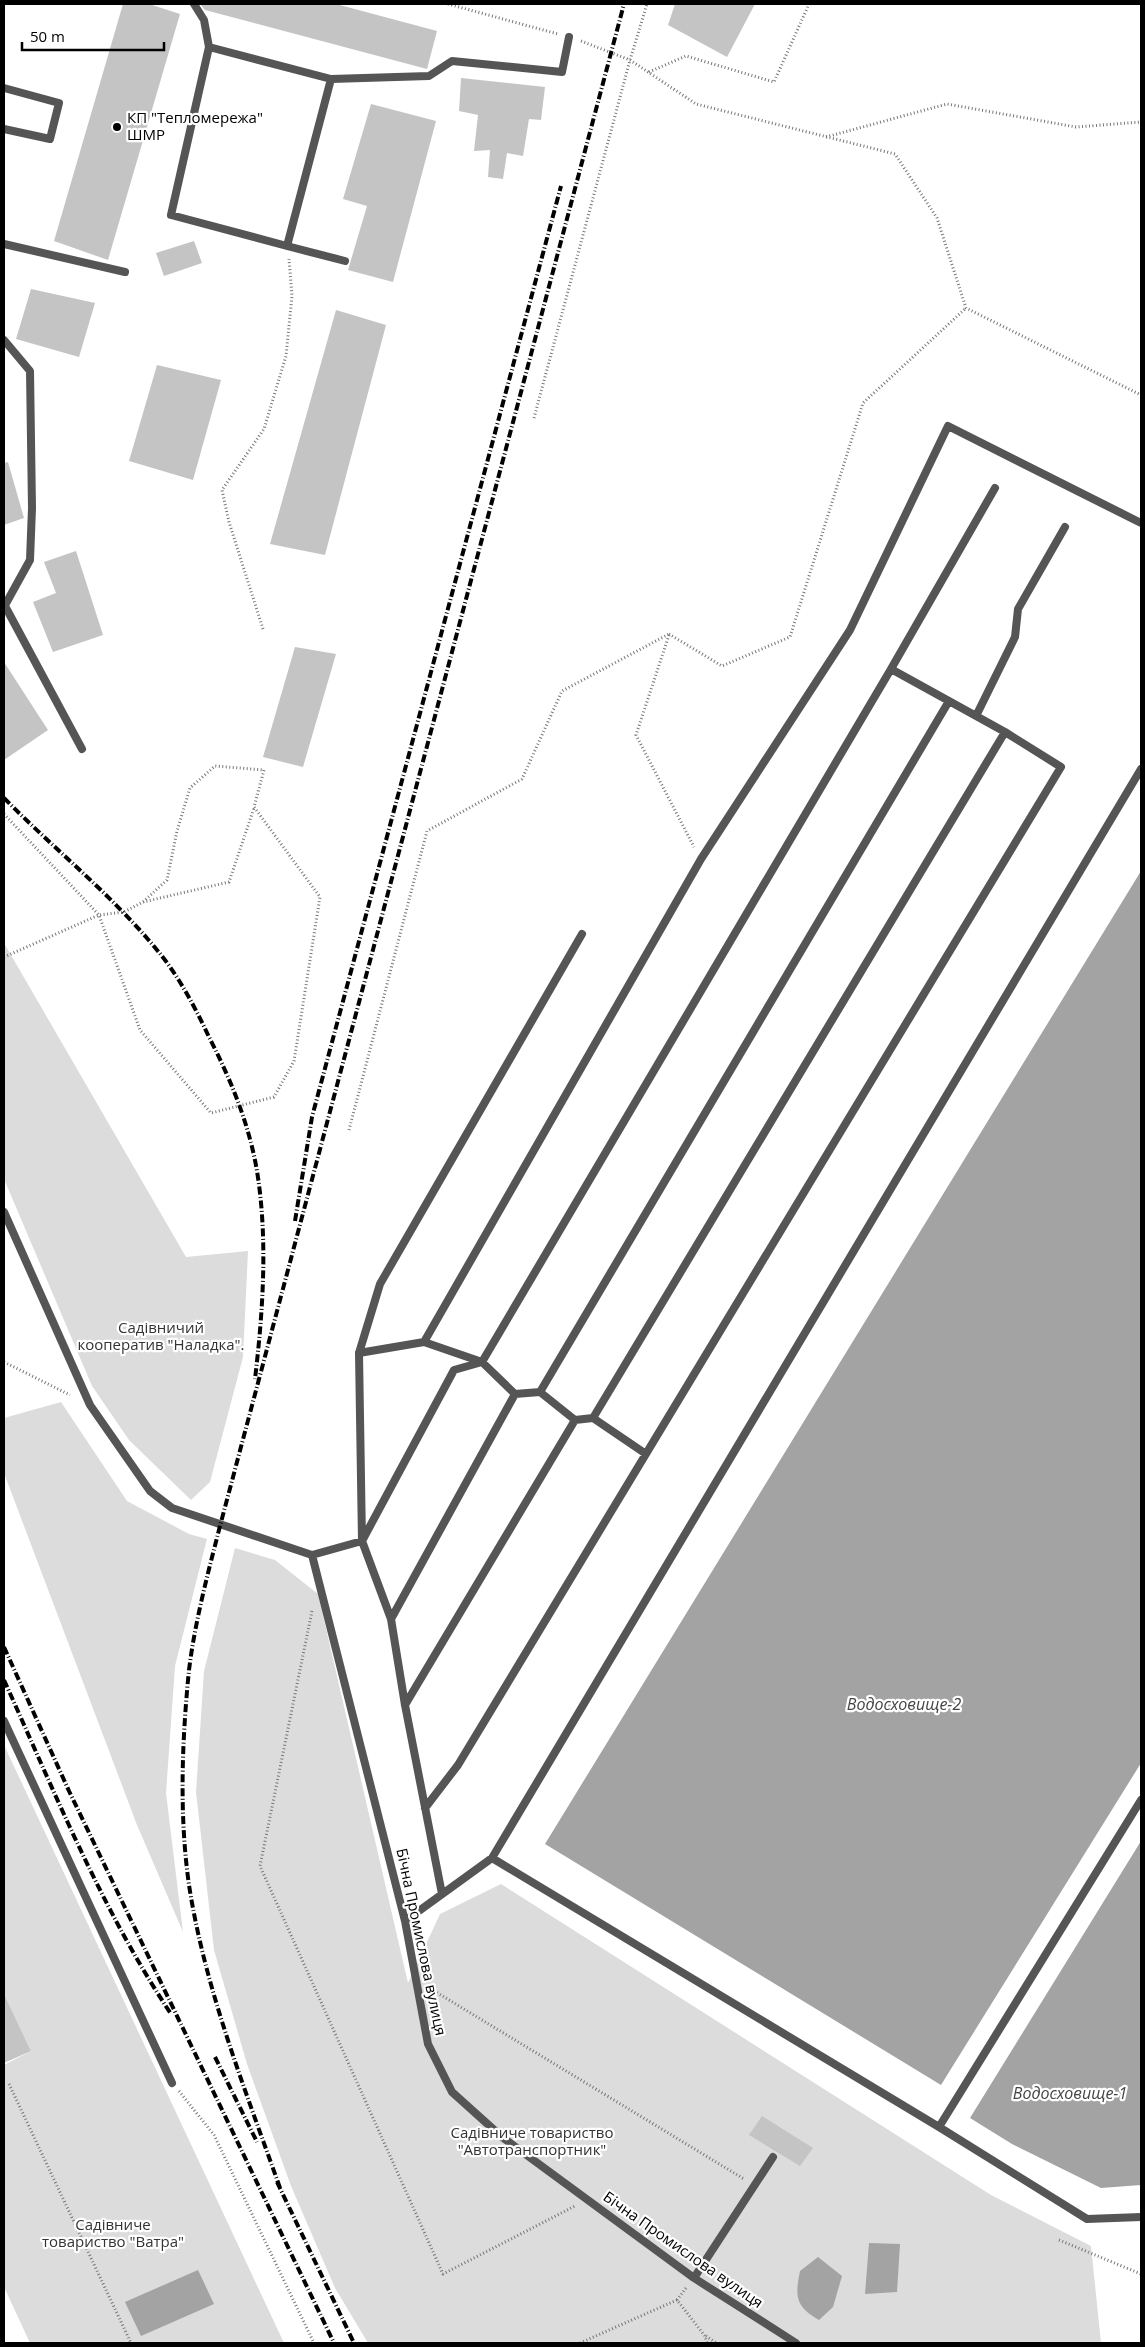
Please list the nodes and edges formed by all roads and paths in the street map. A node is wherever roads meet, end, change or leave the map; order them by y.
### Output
1 (194, 4) edge
2 (448, 4) edge
3 (648, 4) edge
4 (809, 4) edge
5 (569, 37) junction
6 (209, 47) junction
7 (630, 60) junction
8 (649, 72) junction
9 (331, 79) junction
10 (4, 88) edge
11 (1141, 122) edge
12 (4, 129) edge
13 (826, 138) junction
14 (4, 244) edge
15 (287, 246) junction
16 (345, 261) dead end
17 (124, 272) dead end
18 (966, 308) junction
19 (4, 340) edge
20 (1141, 395) edge
21 (534, 418) dead end
22 (995, 488) dead end
23 (1141, 523) edge
24 (1065, 527) dead end
25 (5, 606) edge
26 (262, 628) dead end
27 (669, 634) junction
28 (891, 669) junction
29 (948, 701) junction
30 (976, 716) junction
31 (1005, 732) junction
32 (82, 749) dead end
33 (1141, 769) edge
34 (254, 807) junction
35 (4, 814) edge
36 (700, 859) junction
37 (142, 902) junction
38 (100, 914) junction
39 (582, 934) dead end
40 (4, 957) edge
41 (349, 1130) dead end
42 (4, 1212) edge
43 (424, 1342) junction
44 (359, 1353) junction
45 (4, 1362) edge
46 (482, 1362) junction
47 (540, 1392) junction
48 (515, 1394) junction
49 (90, 1405) junction
50 (593, 1418) junction
51 (575, 1420) junction
52 (646, 1454) junction
53 (362, 1540) junction
54 (312, 1555) junction
55 (312, 1601) dead end
56 (391, 1619) junction
57 (405, 1705) junction
58 (4, 1721) edge
59 (1141, 1800) edge
60 (425, 1808) junction
61 (492, 1858) junction
62 (442, 1894) junction
63 (405, 1921) junction
64 (418, 1981) junction
65 (172, 2083) joint
66 (9, 2084) dead end
67 (938, 2127) junction
68 (773, 2157) dead end
69 (756, 2186) junction
70 (587, 2199) junction
71 (1141, 2217) edge
72 (1058, 2240) dead end
73 (1141, 2274) edge
74 (694, 2278) junction
75 (678, 2300) junction
76 (705, 2336) junction
77 (131, 2343) edge
78 (314, 2343) edge
79 (580, 2343) edge
80 (707, 2343) edge
81 (716, 2343) edge
82 (796, 2343) edge

1 - 6 lane
2 - 5 path
3 - 7 path
4 - 8 path
5 - 7 path
5 - 9 lane
6 - 9 lane
6 - 15 lane
7 - 8 path
7 - 21 path
8 - 13 path
9 - 15 lane
10 - 12 lane
11 - 13 path
13 - 18 path
14 - 17 lane
15 - 16 lane
15 - 26 path
18 - 20 path
18 - 27 path
19 - 25 lane
22 - 28 lane
23 - 36 lane
24 - 30 lane
25 - 32 lane
27 - 36 path
27 - 41 path
28 - 29 lane
28 - 46 lane
29 - 30 lane
29 - 47 lane
30 - 31 lane
31 - 50 lane
31 - 52 lane
33 - 61 lane
34 - 37 path
34 - 37 path
34 - 38 path
35 - 38 path
36 - 43 lane
37 - 38 path
38 - 40 path
39 - 44 lane
42 - 49 lane
43 - 44 lane
43 - 46 lane
44 - 53 lane
45 - 49 path
46 - 48 lane
46 - 53 lane
47 - 48 lane
47 - 51 lane
48 - 56 lane
49 - 54 lane
50 - 51 lane
50 - 52 lane
51 - 57 lane
52 - 60 lane
53 - 54 lane
53 - 56 lane
54 - 63 lane, Бічна Промислова вулиця
55 - 70 path
56 - 57 lane
57 - 60 lane
58 - 65 lane
59 - 67 lane
60 - 62 lane
61 - 62 lane
61 - 67 lane
62 - 63 lane
63 - 64 lane, Бічна Промислова вулиця
64 - 69 path
64 - 70 lane, Бічна Промислова вулиця
65 - 78 path
66 - 77 path
67 - 71 lane
68 - 69 lane
69 - 74 lane
70 - 74 lane, Бічна Промислова вулиця
72 - 73 path
74 - 75 path
74 - 82 lane, Бічна Промислова вулиця
75 - 76 path
75 - 79 path
76 - 80 path
76 - 81 path

